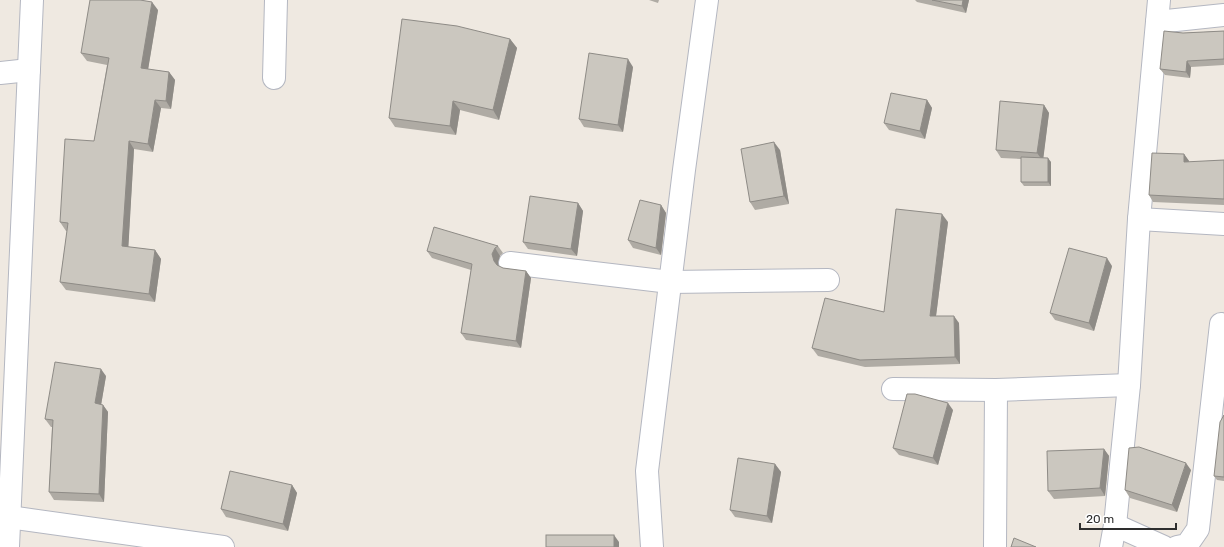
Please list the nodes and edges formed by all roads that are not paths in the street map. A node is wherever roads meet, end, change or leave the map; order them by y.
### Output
1 (32, 0) edge
2 (276, 0) edge
3 (707, 0) edge
4 (1158, 0) edge
5 (1224, 15) edge
6 (1157, 22) junction
7 (29, 70) junction
8 (0, 73) edge
9 (274, 78) dead end
10 (1139, 219) junction
11 (1224, 224) edge
12 (510, 264) dead end
13 (828, 280) dead end
14 (670, 282) junction
15 (1221, 324) dead end
16 (1129, 385) junction
17 (893, 389) dead end
18 (996, 390) junction
19 (9, 518) junction
20 (1115, 525) junction
21 (8, 547) edge
22 (223, 547) edge
23 (652, 547) edge
24 (995, 547) edge
25 (1112, 547) edge
26 (1164, 547) edge
27 (1177, 547) edge

1 - 7 street
2 - 9 street
3 - 14 street
4 - 6 street
5 - 6 street
6 - 10 street
7 - 8 street
7 - 19 street
10 - 11 street
10 - 16 street
12 - 14 street
13 - 14 street
14 - 23 street
15 - 27 street
16 - 18 street
16 - 20 street
17 - 18 street
18 - 24 street
19 - 21 street
19 - 22 street
20 - 25 street
20 - 26 street

